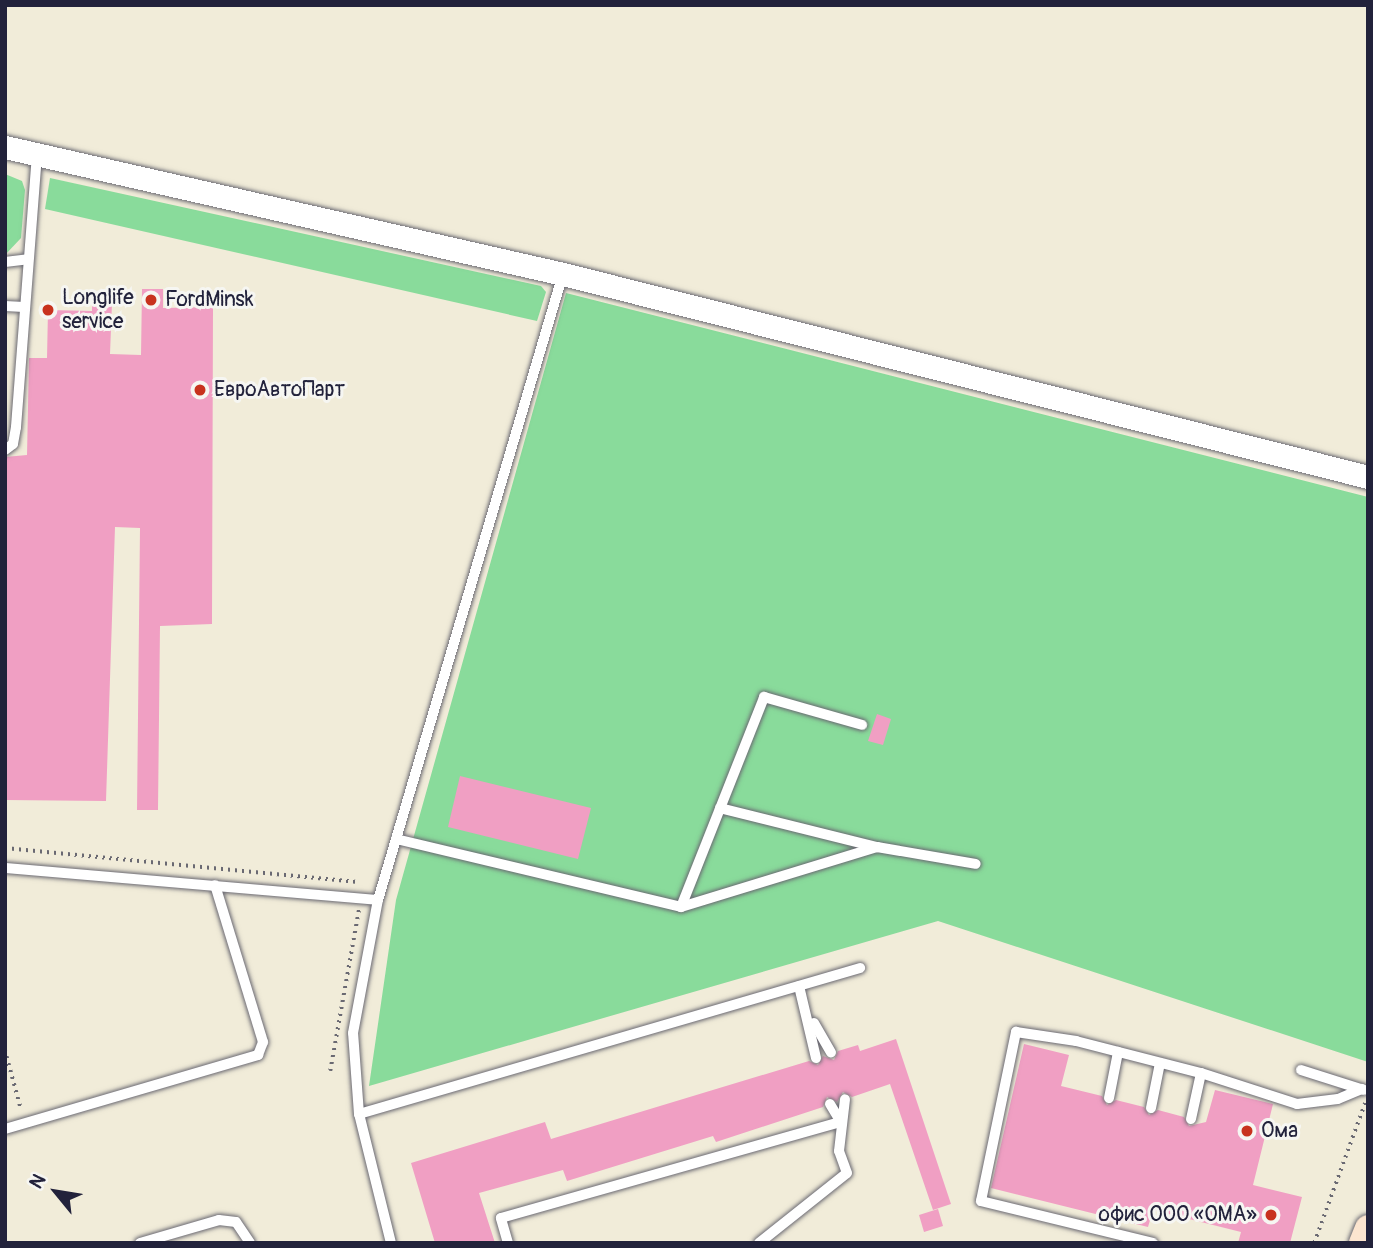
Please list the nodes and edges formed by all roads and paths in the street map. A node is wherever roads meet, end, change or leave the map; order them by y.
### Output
1 (5, 147) edge
2 (37, 155) junction
3 (28, 259) junction
4 (5, 262) edge
5 (563, 274) junction
6 (5, 306) edge
7 (24, 307) junction
8 (5, 450) edge
9 (1368, 477) edge
10 (862, 725) dead end
11 (720, 808) junction
12 (396, 839) junction
13 (877, 847) junction
14 (5, 848) edge
15 (976, 864) dead end
16 (5, 868) edge
17 (215, 885) junction
18 (361, 898) junction
19 (378, 900) junction
20 (681, 907) junction
21 (860, 968) dead end
22 (799, 986) junction
23 (810, 1017) junction
24 (5, 1050) edge
25 (1118, 1052) junction
26 (831, 1053) dead end
27 (816, 1058) dead end
28 (1160, 1063) junction
29 (1301, 1070) dead end
30 (330, 1071) dead end
31 (1201, 1073) junction
32 (1366, 1092) edge
33 (1109, 1098) dead end
34 (845, 1099) dead end
35 (830, 1104) dead end
36 (23, 1108) dead end
37 (1151, 1108) dead end
38 (359, 1114) junction
39 (1191, 1119) dead end
40 (841, 1122) junction
41 (5, 1129) edge
42 (1368, 1228) edge
43 (140, 1243) edge
44 (250, 1243) edge
45 (391, 1243) edge
46 (508, 1243) edge
47 (759, 1243) edge
48 (1153, 1243) edge
49 (1314, 1243) edge
50 (1362, 1243) edge

1 - 2 street
2 - 3 lane
2 - 5 street
3 - 4 lane
3 - 7 lane
5 - 9 street
5 - 12 lane
6 - 7 lane
7 - 8 lane
10 - 11 lane
11 - 13 lane
11 - 20 lane
12 - 19 lane
12 - 20 lane
13 - 15 lane
13 - 20 lane
14 - 18 path
16 - 17 lane
17 - 18 lane
17 - 41 lane
18 - 19 lane
18 - 30 path
19 - 38 lane
21 - 22 lane
22 - 23 lane
22 - 38 lane
23 - 26 lane
23 - 27 lane
24 - 36 path
25 - 28 lane
25 - 33 lane
25 - 48 lane
28 - 31 lane
28 - 37 lane
29 - 32 lane
31 - 32 lane
31 - 39 lane
32 - 49 path
34 - 40 lane
35 - 40 lane
38 - 45 lane
40 - 46 lane
40 - 47 lane
42 - 50 main road
43 - 44 lane

